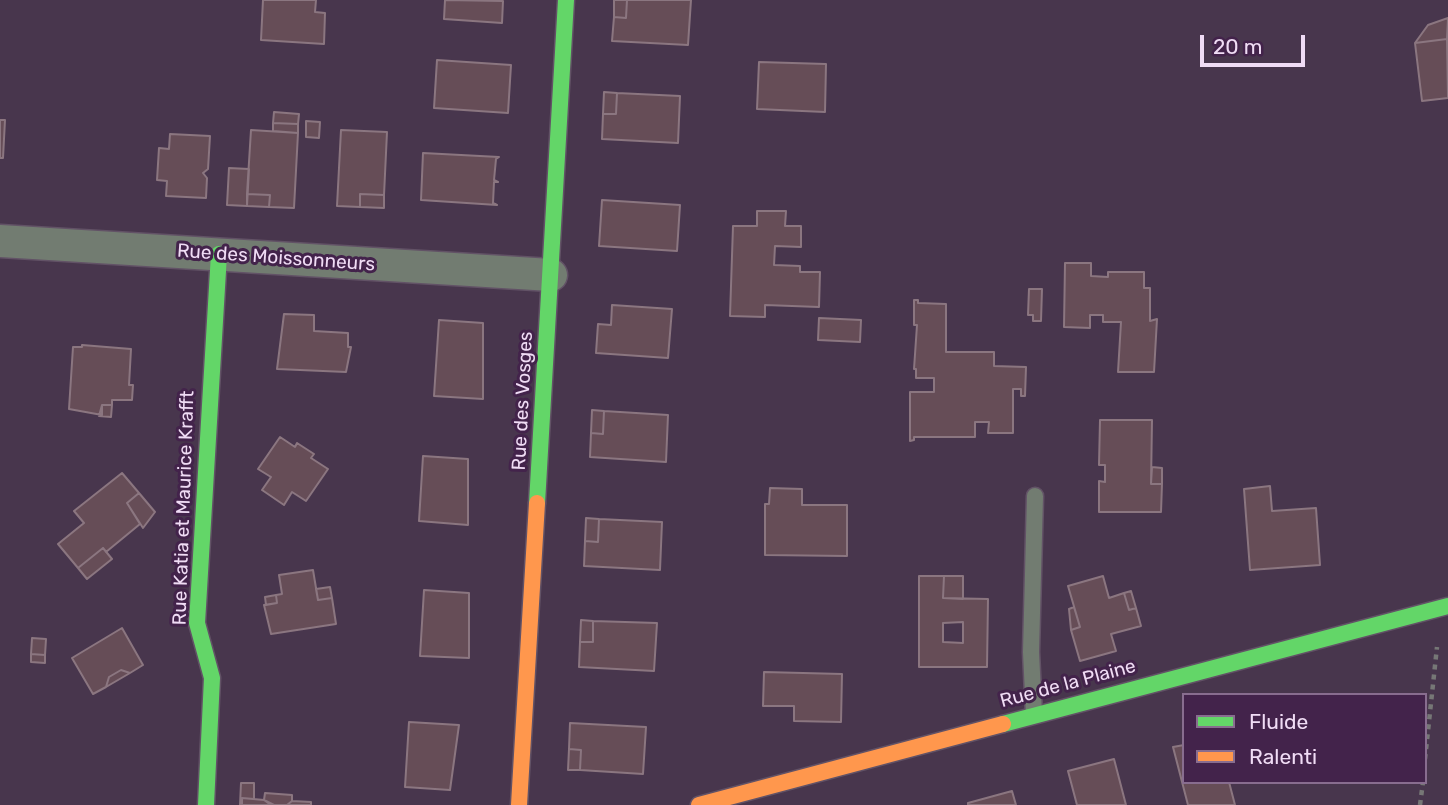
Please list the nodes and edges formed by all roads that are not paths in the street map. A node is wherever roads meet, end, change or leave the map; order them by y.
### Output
1 (566, 0) edge
2 (0, 241) edge
3 (219, 254) junction
4 (551, 275) junction
5 (1035, 496) dead end
6 (1442, 607) edge
7 (1034, 715) junction
8 (206, 805) edge
9 (519, 805) edge
10 (699, 805) edge

1 - 4 street, Rue des Vosges
2 - 3 street, Rue des Moissonneurs
3 - 4 street, Rue des Moissonneurs
3 - 8 street, Rue Katia et Maurice Krafft
4 - 9 street, Rue des Vosges
5 - 7 lane
6 - 7 street, Rue de la Plaine
7 - 10 street, Rue de la Plaine

